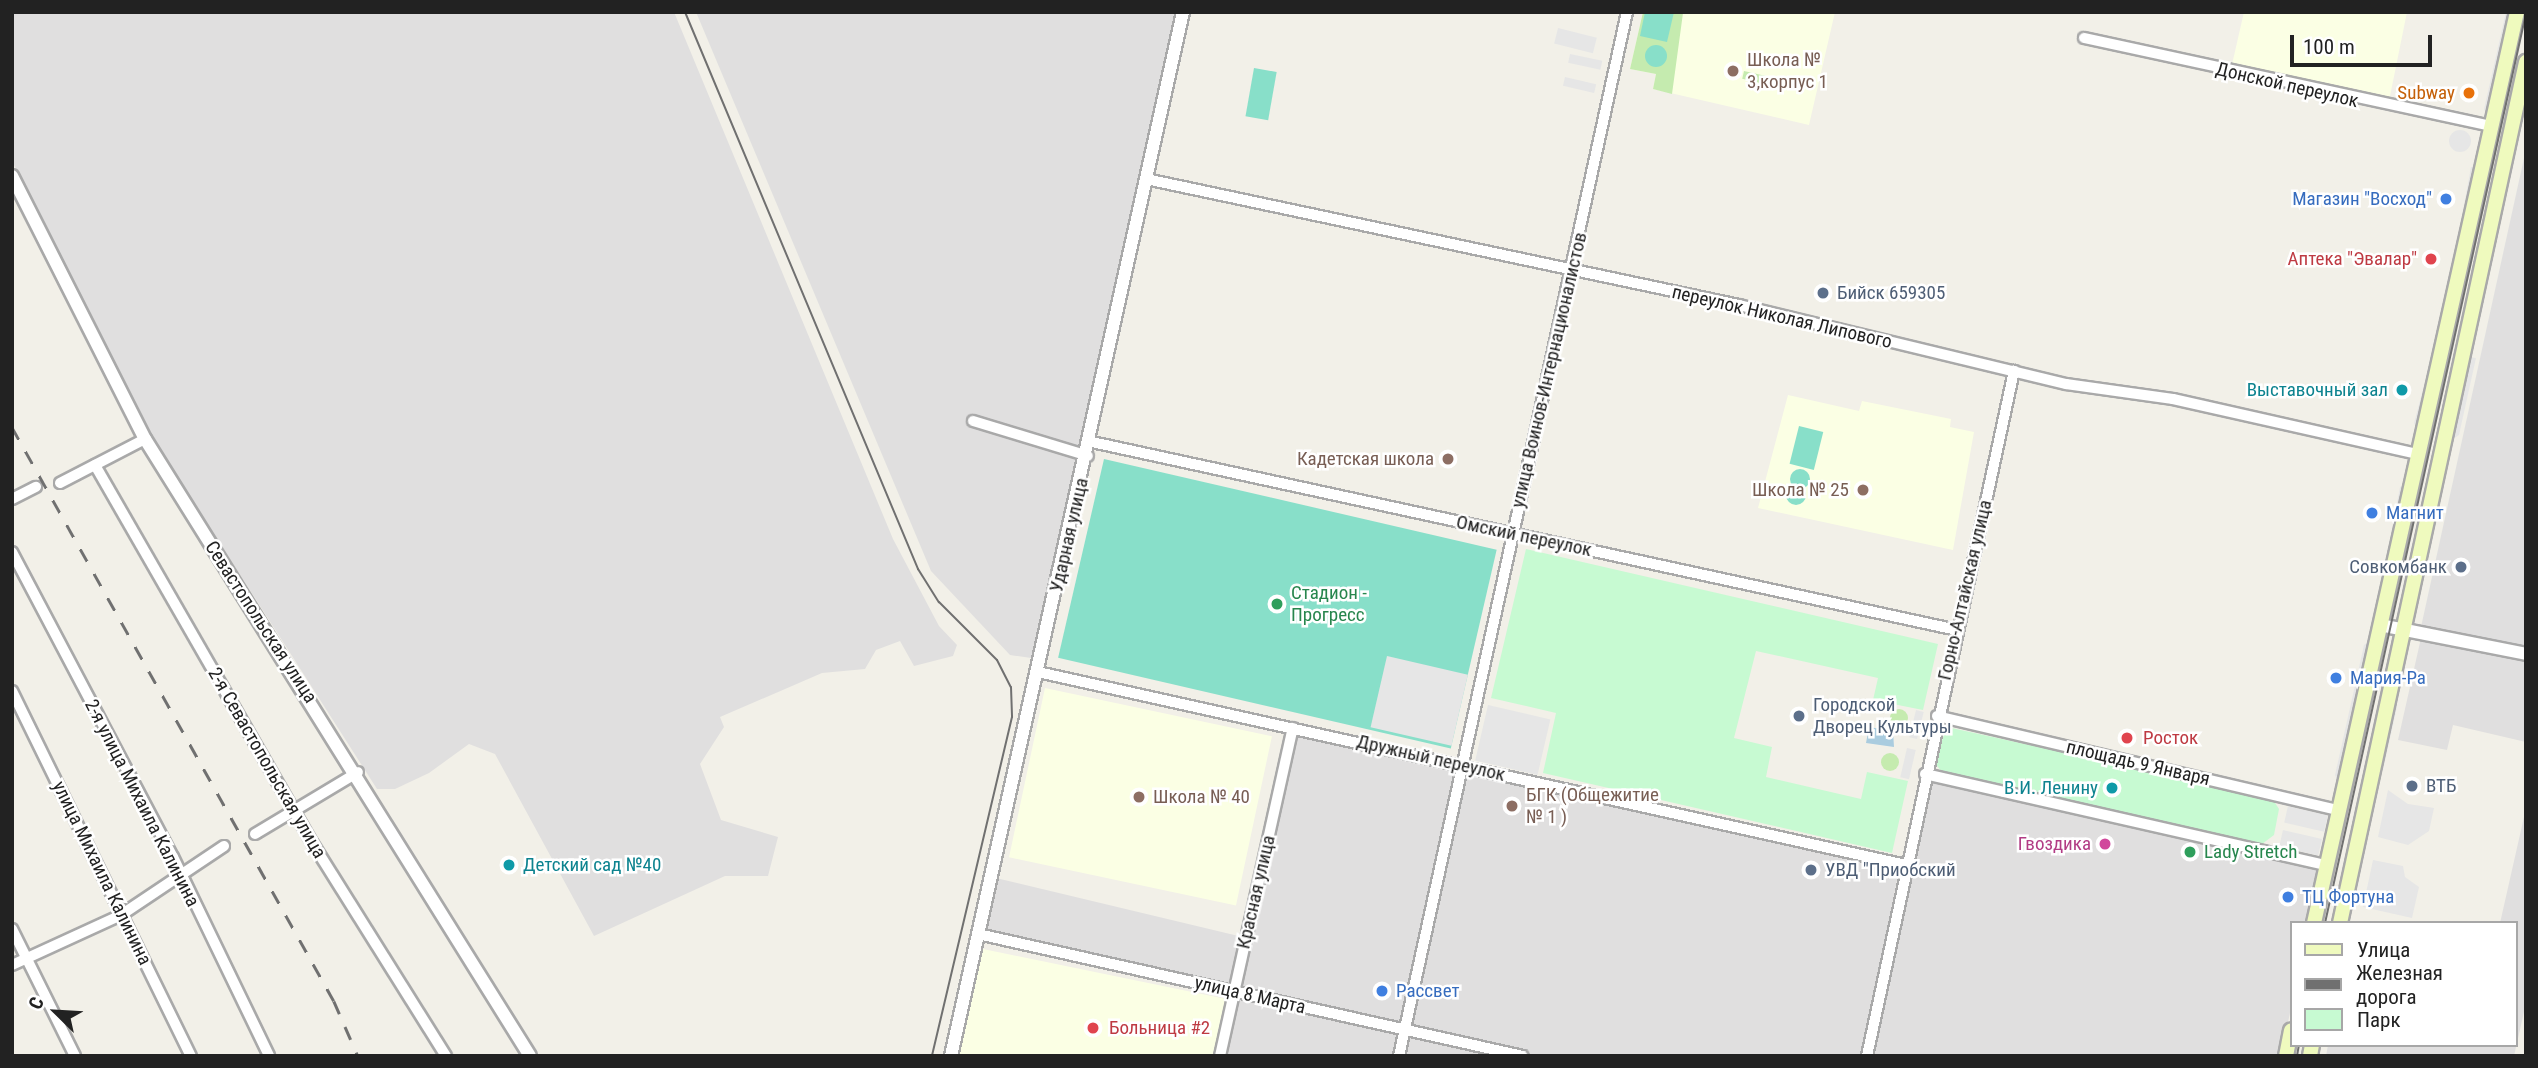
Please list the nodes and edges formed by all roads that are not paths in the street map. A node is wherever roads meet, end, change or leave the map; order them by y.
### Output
1 (1183, 12) edge
2 (1627, 12) edge
3 (2517, 12) edge
4 (2084, 38) dead end
5 (2526, 62) edge
6 (2491, 125) junction
7 (12, 176) edge
8 (1146, 179) junction
9 (1573, 271) junction
10 (2014, 371) junction
11 (973, 421) dead end
12 (145, 439) junction
13 (1092, 442) junction
14 (2418, 454) junction
15 (1088, 456) junction
16 (2441, 457) junction
17 (95, 465) junction
18 (60, 483) dead end
19 (36, 487) dead end
20 (12, 499) edge
21 (1512, 534) junction
22 (12, 552) edge
23 (2380, 625) junction
24 (2403, 629) junction
25 (1957, 630) junction
26 (2526, 654) edge
27 (1038, 672) junction
28 (12, 691) edge
29 (1937, 716) junction
30 (1293, 728) junction
31 (1462, 765) junction
32 (358, 772) junction
33 (1925, 774) junction
34 (295, 810) junction
35 (2339, 810) junction
36 (255, 834) dead end
37 (224, 846) dead end
38 (1906, 865) junction
39 (2326, 865) junction
40 (181, 875) junction
41 (121, 915) junction
42 (2314, 921) edge
43 (2340, 921) edge
44 (12, 929) edge
45 (978, 934) junction
46 (27, 959) junction
47 (12, 965) edge
48 (1234, 991) junction
49 (1405, 1030) junction
50 (2290, 1035) edge
51 (75, 1056) edge
52 (191, 1056) edge
53 (269, 1056) edge
54 (446, 1056) edge
55 (530, 1056) edge
56 (951, 1056) edge
57 (1220, 1056) edge
58 (1399, 1056) edge
59 (1523, 1056) edge
60 (1867, 1056) edge
61 (2286, 1056) edge

1 - 8 street, Ударная улица
2 - 9 street, улица Воинов-Интернационалистов
3 - 6 main road
4 - 6 street, Донской переулок
5 - 16 main road
6 - 14 main road
7 - 12 street, Севастопольская улица
8 - 9 street, переулок Николая Липового
8 - 13 street, Ударная улица
9 - 10 street, переулок Николая Липового
9 - 21 street, улица Воинов-Интернационалистов
10 - 14 street, переулок Николая Липового
10 - 25 street, Горно-Алтайская улица
11 - 15 street
12 - 17 street
12 - 32 street, Севастопольская улица
13 - 15 street, Ударная улица
13 - 21 street, Омский переулок
14 - 16 main road
14 - 23 main road
15 - 27 street, Ударная улица
16 - 24 main road
17 - 18 street
17 - 34 street, 2-я Севастопольская улица
19 - 20 street
21 - 25 street, Омский переулок
21 - 31 street, улица Воинов-Интернационалистов
22 - 40 street, 2-я улица Михаила Калинина
23 - 24 street
23 - 35 main road
24 - 26 street
24 - 43 main road
25 - 29 street, Горно-Алтайская улица
27 - 30 street, Дружный переулок
27 - 45 street, Ударная улица
28 - 41 street, улица Михаила Калинина
29 - 33 street, Горно-Алтайская улица
29 - 35 street, площадь 9 Января
30 - 31 street, Дружный переулок
30 - 48 street, Красная улица
31 - 38 street, Дружный переулок
31 - 49 street, улица Воинов-Интернационалистов
32 - 34 street
32 - 55 street, Севастопольская улица
33 - 38 street, Горно-Алтайская улица
33 - 39 street
34 - 36 street
34 - 54 street, 2-я Севастопольская улица
35 - 39 main road
37 - 40 street
38 - 60 street, Горно-Алтайская улица
39 - 42 main road
40 - 41 street
40 - 53 street, 2-я улица Михаила Калинина
41 - 46 street
41 - 52 street, улица Михаила Калинина
44 - 46 street
45 - 48 street, улица 8 Марта
45 - 56 street, Ударная улица
46 - 47 street
46 - 51 street
48 - 49 street, улица 8 Марта
48 - 57 street, Красная улица
49 - 58 street, улица Воинов-Интернационалистов
49 - 59 street, улица 8 Марта
50 - 61 main road

